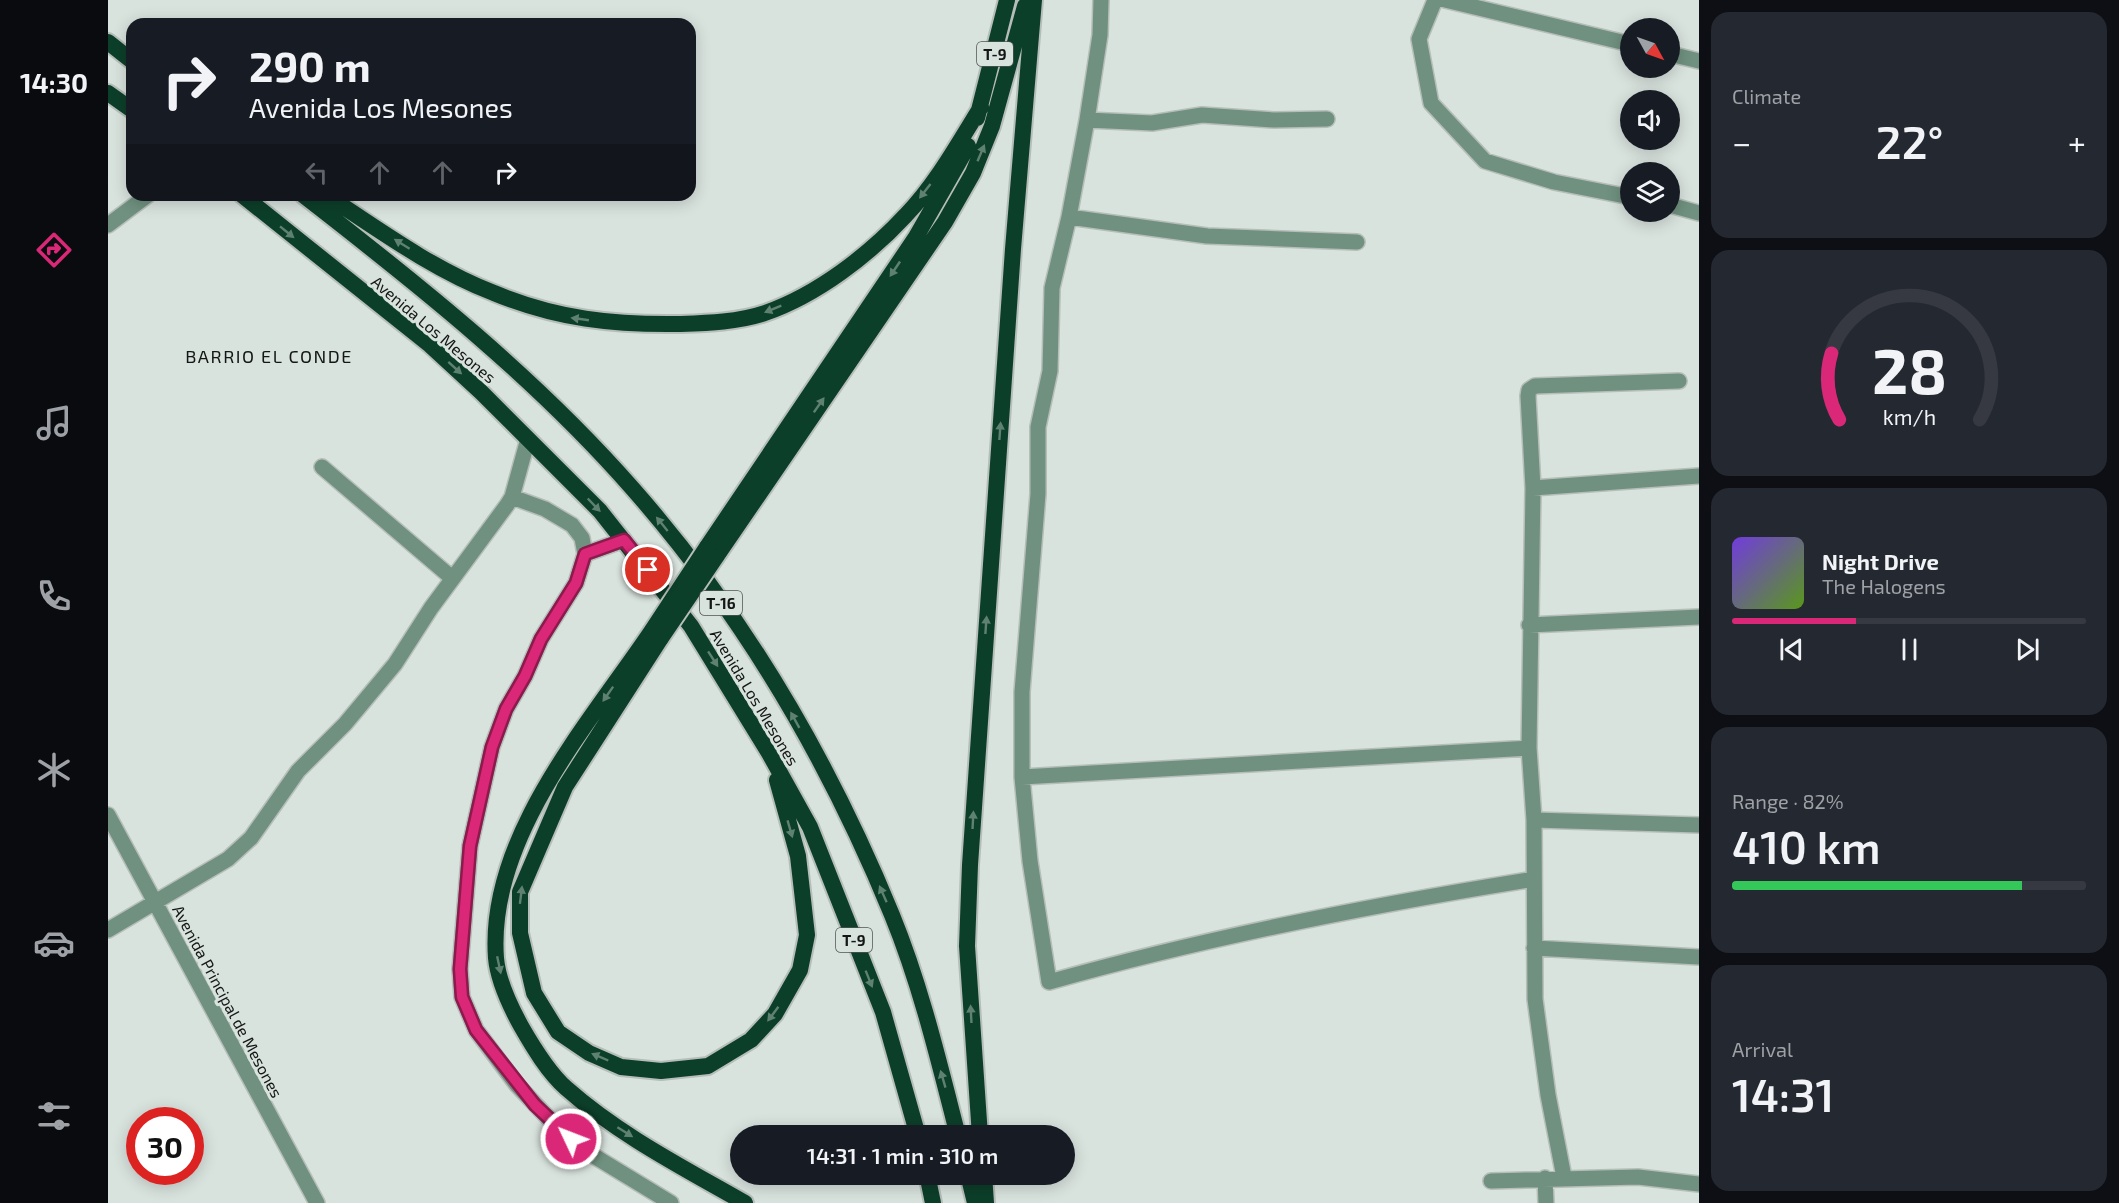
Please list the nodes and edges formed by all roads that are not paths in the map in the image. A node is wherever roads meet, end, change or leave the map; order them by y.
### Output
1 (1007, 0) edge
2 (1026, 0) edge
3 (1034, 0) edge
4 (1101, 0) edge
5 (1435, 0) edge
6 (1445, 0) edge
7 (108, 42) edge
8 (1620, 42) edge
9 (126, 56) edge
10 (1680, 56) edge
11 (1699, 61) edge
12 (108, 93) edge
13 (126, 106) edge
14 (981, 107) junction
15 (1327, 119) dead end
16 (1087, 120) junction
17 (1620, 195) edge
18 (140, 201) edge
19 (250, 201) edge
20 (310, 201) edge
21 (335, 201) edge
22 (1680, 208) edge
23 (1699, 213) edge
24 (1069, 217) junction
25 (108, 225) edge
26 (1357, 242) dead end
27 (1679, 381) dead end
28 (528, 439) junction
29 (321, 467) dead end
30 (1699, 476) edge
31 (1533, 488) junction
32 (512, 497) junction
33 (624, 540) junction
34 (711, 552) junction
35 (585, 554) junction
36 (452, 578) junction
37 (1699, 617) edge
38 (1529, 625) junction
39 (657, 634) junction
40 (1529, 748) junction
41 (769, 753) junction
42 (1022, 777) junction
43 (108, 815) edge
44 (1534, 820) junction
45 (1699, 825) edge
46 (1534, 879) junction
47 (154, 903) junction
48 (108, 930) edge
49 (1534, 948) junction
50 (1699, 957) edge
51 (915, 1125) edge
52 (955, 1125) edge
53 (979, 1125) edge
54 (1564, 1177) junction
55 (1545, 1178) junction
56 (1491, 1181) dead end
57 (1699, 1184) edge
58 (929, 1185) edge
59 (971, 1185) edge
60 (985, 1185) edge
61 (317, 1203) edge
62 (671, 1203) edge
63 (745, 1203) edge
64 (933, 1203) edge
65 (975, 1203) edge
66 (986, 1203) edge
67 (1546, 1203) edge

1 - 14 highway, T-9
34 -> 2 highway
53 -> 3 highway
4 - 16 street
5 - 17 street
6 - 8 street
7 - 9 highway
10 - 11 street
12 - 13 highway
14 -> 21 highway
14 -> 34 highway
15 - 16 street
16 - 24 street
18 - 25 street
19 -> 28 highway, Avenida Los Mesones / T-16
52 -> 20 highway, Avenida Los Mesones / T-16
22 - 23 street
24 - 26 street
24 - 42 street
27 - 31 street
28 - 32 street
28 -> 33 highway, Avenida Los Mesones / T-16
29 - 36 street
30 - 31 street
31 - 38 street
32 - 35 street
32 - 36 street
33 - 35 street
33 -> 41 highway, Avenida Los Mesones / T-16
34 - 39 highway, bridge
35 - 62 street
36 - 47 street
37 - 38 street
38 - 40 street
41 -> 39 highway
39 -> 63 highway
40 - 42 street
40 - 44 street
41 -> 51 highway, Avenida Los Mesones / T-9
42 - 46 street
43 - 47 street, Avenida Principal de Mesones
44 - 45 street
44 - 46 street
46 - 49 street
47 - 48 street
47 - 61 street, Avenida Principal de Mesones
49 - 50 street
49 - 54 street
54 - 55 street
54 - 57 street
55 - 56 street
55 - 67 street
58 - 64 highway
59 - 65 highway
60 - 66 highway

